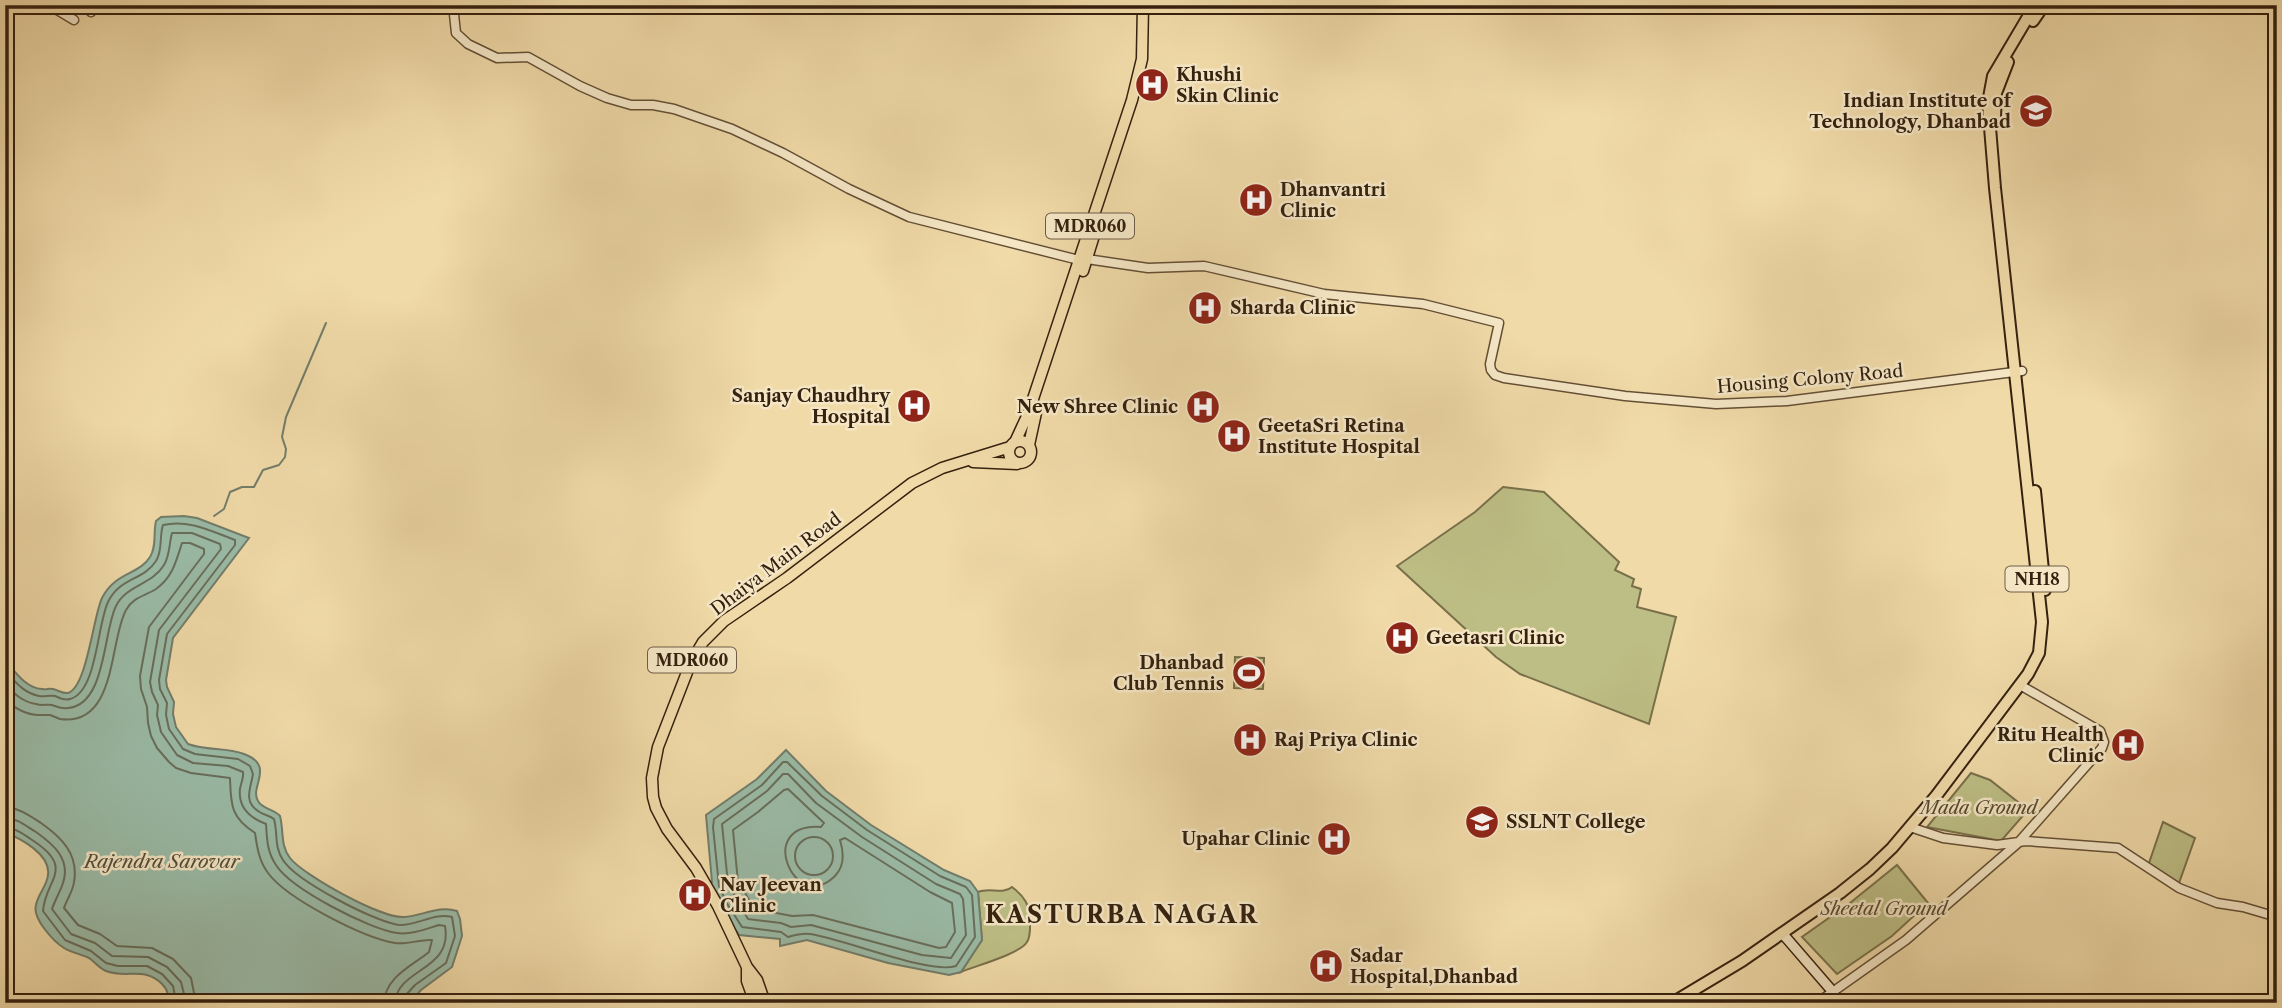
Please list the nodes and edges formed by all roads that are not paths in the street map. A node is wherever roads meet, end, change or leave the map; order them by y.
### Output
1 (49, 5) edge
2 (453, 5) edge
3 (1143, 5) edge
4 (1150, 5) edge
5 (2035, 5) edge
6 (2044, 5) edge
7 (74, 20) dead end
8 (1083, 260) junction
9 (2019, 371) junction
10 (1029, 444) junction
11 (1013, 445) junction
12 (964, 462) junction
13 (1021, 464) junction
14 (2022, 687) junction
15 (1913, 828) junction
16 (2018, 843) junction
17 (2277, 917) edge
18 (1784, 935) junction
19 (747, 967) junction
20 (1833, 992) junction
21 (755, 1003) edge
22 (765, 1003) edge
23 (1672, 1003) edge
24 (1684, 1003) edge
25 (1817, 1003) edge
26 (1838, 1003) edge

1 - 7 street
2 - 8 street
3 - 8 main road, MDR060
4 - 8 main road, MDR060
5 - 9 highway, NH18
6 - 9 highway, NH18
8 - 9 street, Housing Colony Road
8 - 10 main road, MDR060
8 - 11 main road, MDR060
9 - 14 highway, NH18
10 - 11 main road, MDR060
10 - 13 main road, MDR060
11 - 12 main road, MDR060
11 - 13 main road
12 - 13 main road, MDR060
12 - 19 main road, Dhaiya Main Road / MDR060
14 - 15 highway, NH18
14 - 16 street
15 - 16 street
15 - 18 highway, NH18
16 - 17 street
16 - 20 street
18 - 20 main road
18 - 23 highway, NH18
18 - 24 highway, NH18
19 - 21 main road, Dhaiya Main Road / MDR060
19 - 22 main road, Dhaiya Main Road / MDR060
20 - 25 street
20 - 26 main road

